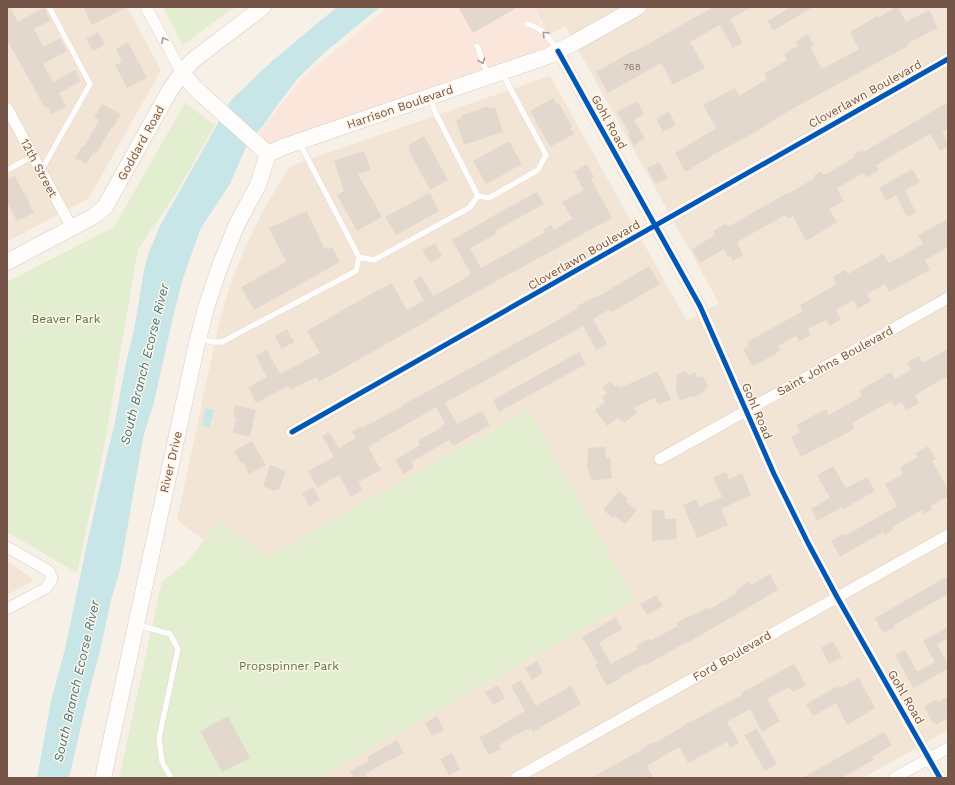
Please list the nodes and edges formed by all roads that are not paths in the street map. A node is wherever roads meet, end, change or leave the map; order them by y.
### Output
1 (49, 7) edge
2 (146, 7) edge
3 (263, 7) edge
4 (638, 7) edge
5 (527, 24) dead end
6 (477, 46) dead end
7 (558, 51) junction
8 (948, 59) edge
9 (182, 73) junction
10 (495, 74) junction
11 (429, 96) junction
12 (7, 108) edge
13 (299, 142) junction
14 (268, 154) junction
15 (33, 156) junction
16 (7, 170) edge
17 (41, 171) junction
18 (478, 196) junction
19 (656, 225) junction
20 (72, 228) junction
21 (360, 257) junction
22 (7, 262) edge
23 (948, 298) edge
24 (198, 338) junction
25 (746, 410) junction
26 (292, 432) dead end
27 (660, 459) dead end
28 (948, 535) edge
29 (7, 547) edge
30 (837, 597) junction
31 (7, 609) edge
32 (136, 624) junction
33 (948, 748) edge
34 (929, 758) junction
35 (103, 778) edge
36 (171, 778) edge
37 (516, 778) edge
38 (894, 778) edge
39 (940, 778) edge

1 - 17 lane
9 -> 2 street
3 - 9 street, Goddard Road
4 - 7 street, Harrison Boulevard
7 -> 5 lane
6 -> 10 lane
7 - 10 street, Harrison Boulevard
7 - 19 street, Gohl Road
8 - 19 street, Cloverlawn Boulevard
9 - 14 street
9 - 20 street, Goddard Road
10 - 11 street, Harrison Boulevard
10 - 18 lane
11 - 13 street, Harrison Boulevard
11 - 18 lane
12 - 15 street, 12th Street
13 - 14 street, Harrison Boulevard
13 - 21 lane
14 - 24 street, River Drive
15 - 16 lane
15 - 17 street, 12th Street
17 - 20 street, 12th Street
18 - 21 lane
19 - 25 street, Gohl Road
19 - 26 street, Cloverlawn Boulevard
20 - 22 street, Goddard Road
21 - 24 lane
23 - 25 street, Saint Johns Boulevard
24 - 32 street, River Drive
25 - 27 street, Saint Johns Boulevard
25 - 30 street, Gohl Road
28 - 30 street, Ford Boulevard
29 - 31 street
30 - 34 street, Gohl Road
30 - 37 street, Ford Boulevard
32 - 35 street, River Drive
32 - 36 lane
33 - 34 street
34 - 38 street
34 - 39 street, Gohl Road

